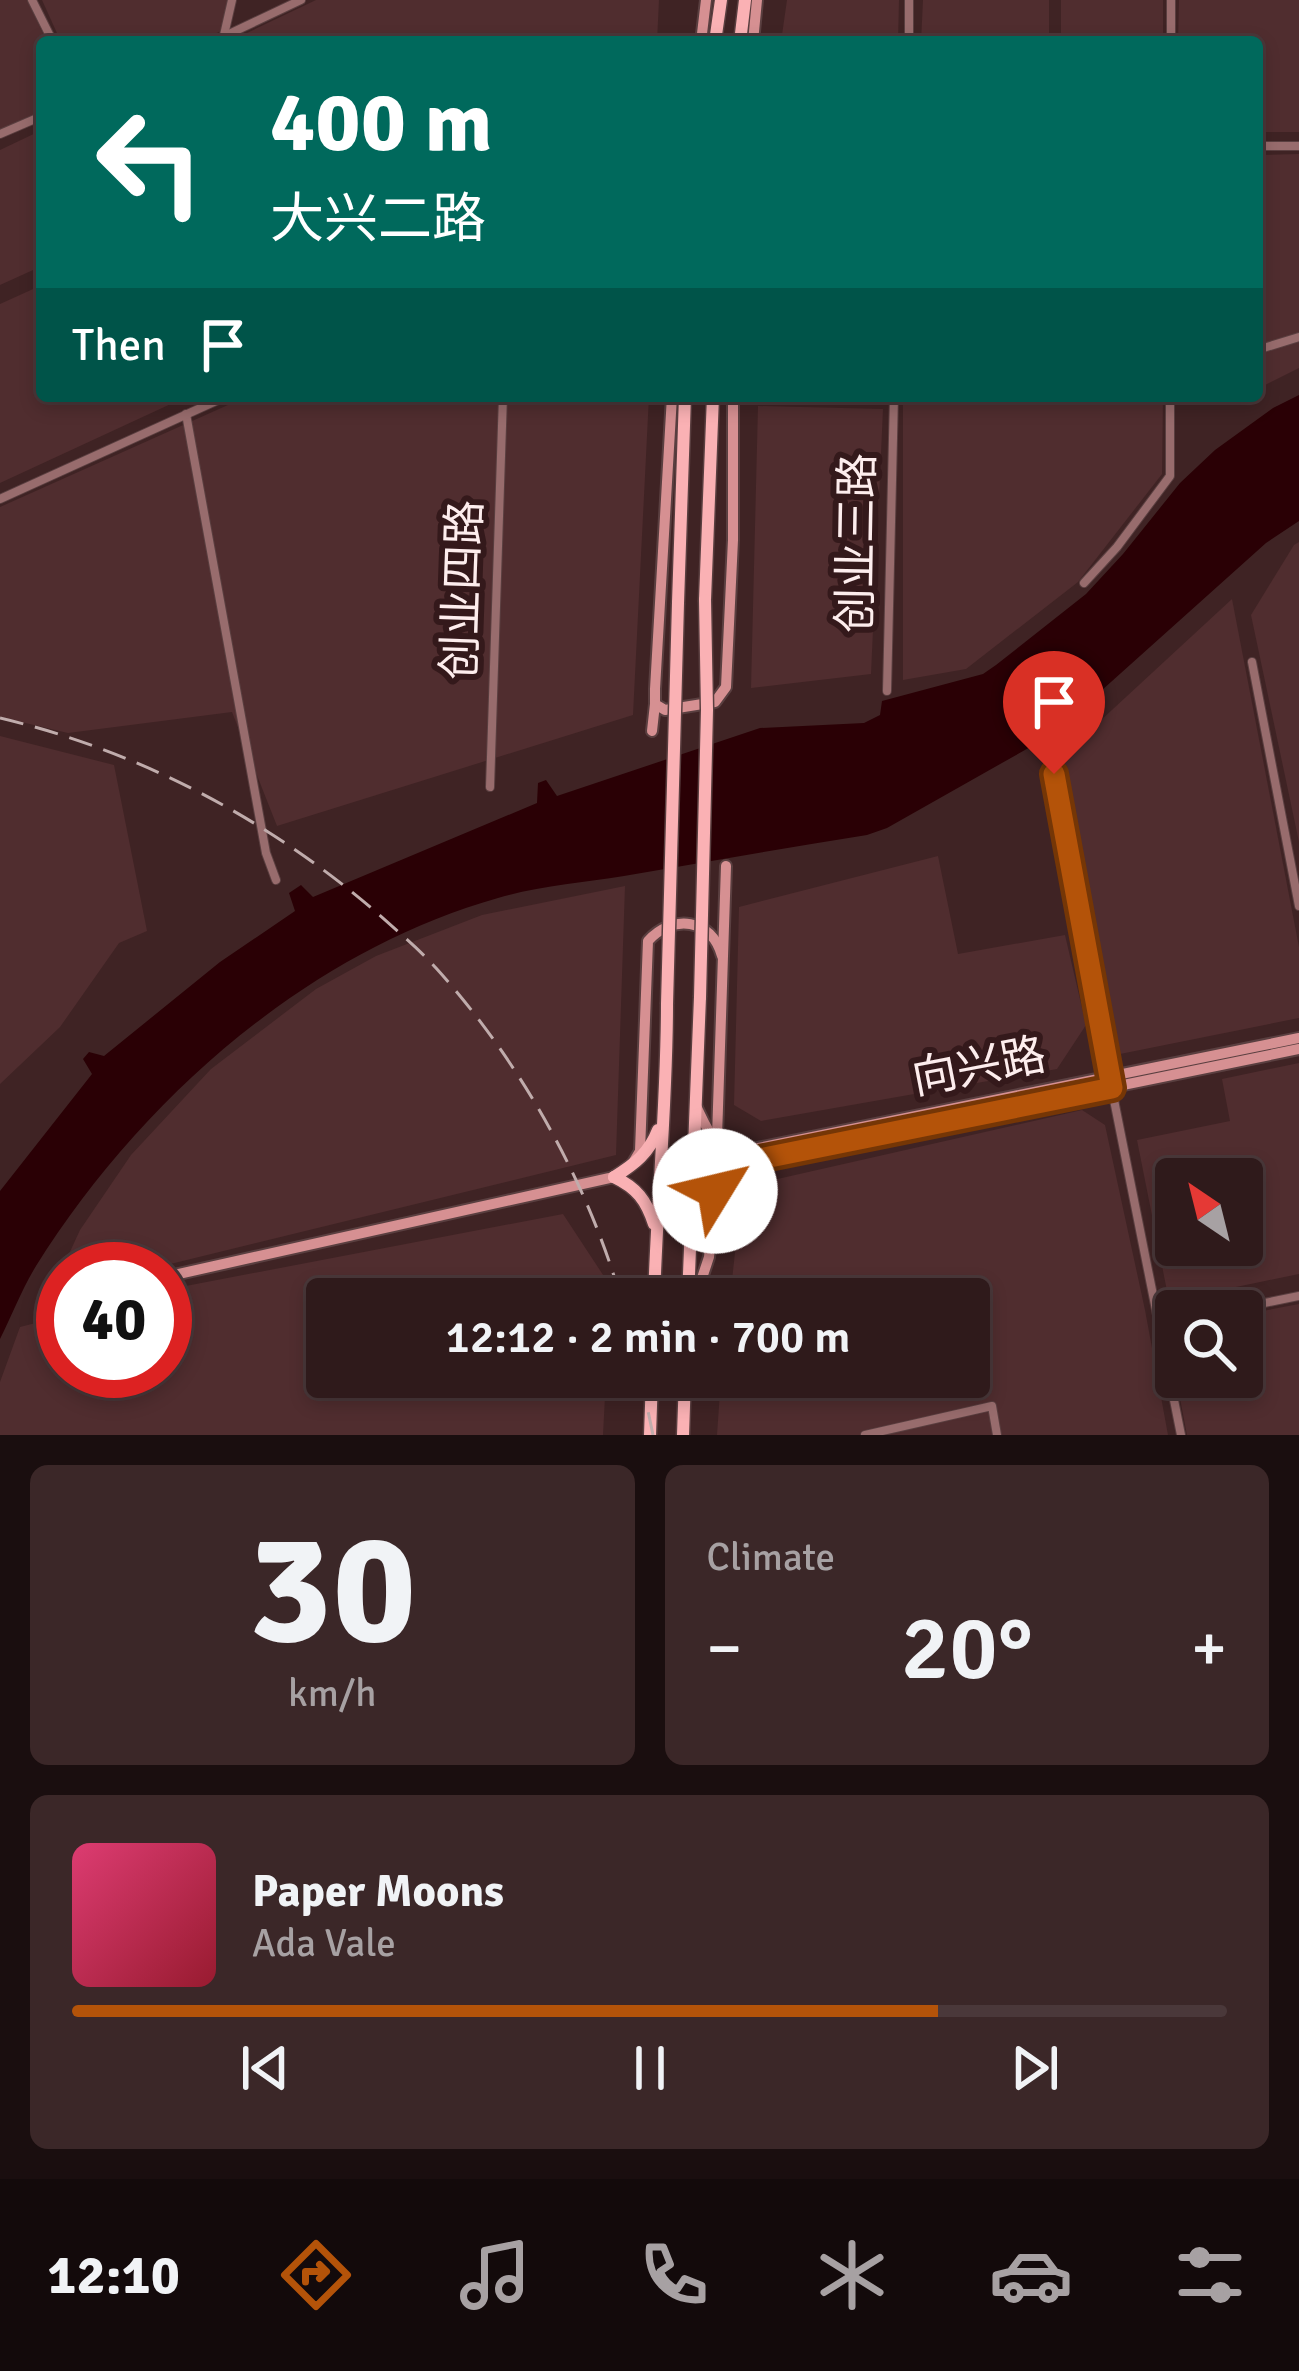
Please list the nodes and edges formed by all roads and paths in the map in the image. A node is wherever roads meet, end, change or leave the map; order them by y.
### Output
1 (32, 0) edge
2 (232, 0) edge
3 (301, 0) edge
4 (709, 0) edge
5 (749, 0) edge
6 (909, 0) edge
7 (1171, 0) edge
8 (50, 36) edge
9 (224, 36) edge
10 (226, 36) edge
11 (702, 36) edge
12 (714, 36) edge
13 (749, 36) edge
14 (909, 36) edge
15 (1171, 36) edge
16 (36, 119) edge
17 (0, 134) edge
18 (1263, 146) edge
19 (1299, 146) edge
20 (1299, 337) edge
21 (1263, 348) edge
22 (210, 402) edge
23 (503, 402) edge
24 (672, 402) edge
25 (685, 402) edge
26 (713, 402) edge
27 (733, 402) edge
28 (894, 402) edge
29 (1170, 402) edge
30 (186, 414) junction
31 (0, 499) edge
32 (1084, 583) dead end
33 (1252, 662) dead end
34 (887, 692) dead end
35 (656, 704) junction
36 (652, 731) dead end
37 (1054, 774) dead end
38 (490, 787) dead end
39 (726, 866) dead end
40 (276, 880) dead end
41 (724, 903) junction
42 (1299, 906) edge
43 (688, 925) junction
44 (722, 956) junction
45 (1299, 1038) edge
46 (1299, 1049) edge
47 (1111, 1082) junction
48 (695, 1106) junction
49 (662, 1118) junction
50 (720, 1146) junction
51 (628, 1168) junction
52 (614, 1177) junction
53 (656, 1232) junction
54 (192, 1271) edge
55 (655, 1278) edge
56 (692, 1278) edge
57 (700, 1278) edge
58 (1299, 1296) edge
59 (1263, 1303) edge
60 (1155, 1309) edge
61 (651, 1398) edge
62 (684, 1398) edge
63 (1173, 1398) edge
64 (650, 1435) edge
65 (683, 1435) edge
66 (865, 1435) edge
67 (997, 1435) edge
68 (1180, 1435) edge

1 - 8 street
2 - 9 street
3 - 10 street
4 - 11 street
4 - 12 main road
5 - 13 main road
6 - 14 street
7 - 15 street
16 - 17 street
18 - 19 street
20 - 21 street
22 - 30 street
23 - 38 street, 创业四路
24 - 35 street
25 - 49 main road, bridge
26 - 48 main road, bridge
27 - 35 street
28 - 34 street, 创业三路
29 - 32 street
30 - 31 street
30 - 40 street
33 - 42 street
35 - 36 street
37 - 47 street
39 - 41 street
41 - 43 street
41 - 44 street
43 - 44 street
43 - 51 street
44 - 50 street
45 - 47 street, 向兴路
46 - 47 street, 向兴路
47 - 50 street, 向兴路
47 - 57 street, 向兴路
47 - 60 street
48 - 50 street
48 - 56 main road
49 - 51 main road
49 - 53 main road
51 - 52 main road
52 - 53 main road
52 - 54 street
53 - 55 main road
58 - 59 street
61 - 64 main road
62 - 65 main road
63 - 68 street
66 - 67 street

